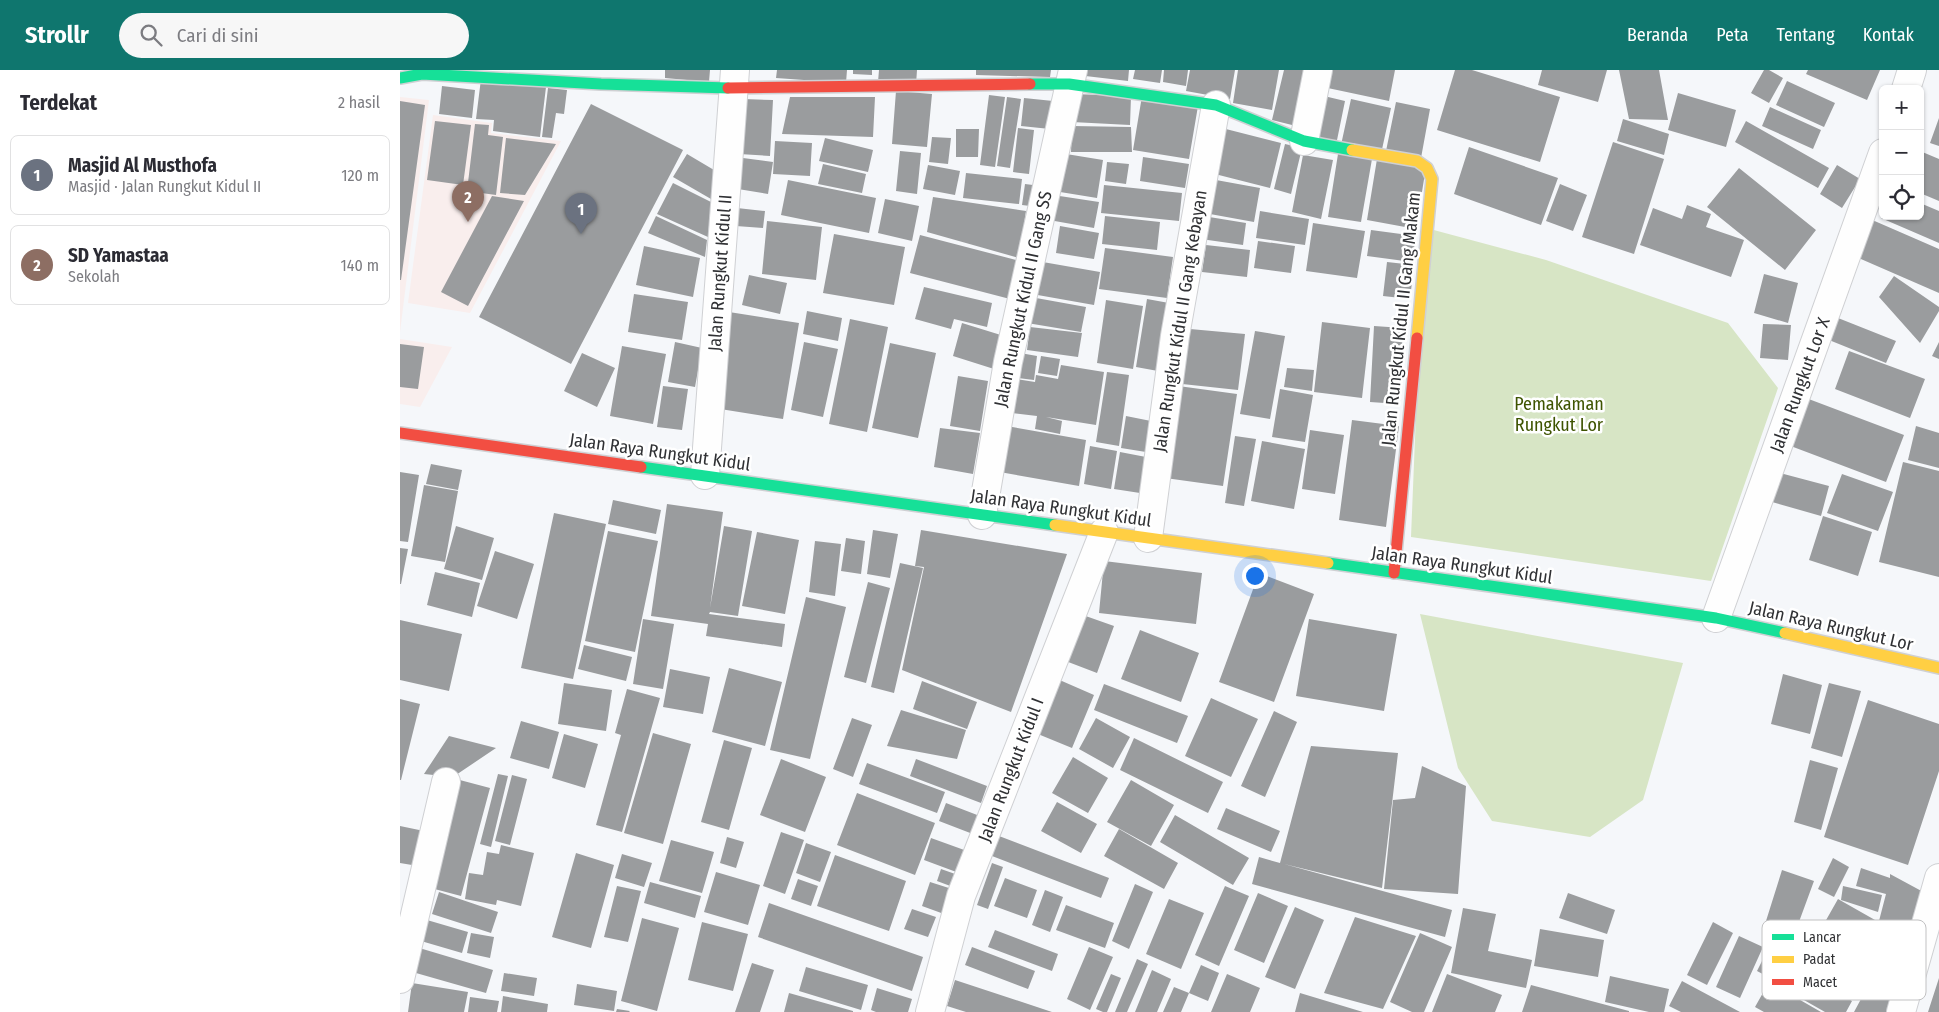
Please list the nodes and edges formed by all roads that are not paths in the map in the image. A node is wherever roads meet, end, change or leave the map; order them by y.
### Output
1 (1318, 70) edge
2 (1912, 70) edge
3 (1071, 77) edge
4 (400, 78) edge
5 (735, 79) edge
6 (1907, 85) edge
7 (1216, 105) junction
8 (1304, 141) junction
9 (1879, 164) edge
10 (400, 433) edge
11 (705, 476) junction
12 (982, 515) junction
13 (1104, 532) junction
14 (1148, 538) junction
15 (1394, 573) junction
16 (1716, 618) junction
17 (1939, 668) edge
18 (446, 782) dead end
19 (1939, 878) edge
20 (1926, 924) edge
21 (400, 979) edge
22 (930, 1012) edge

1 - 8 street
2 - 6 street
3 - 5 main road
3 - 7 main road, Jalan Rungkut Kidul II Gang Makam
3 - 12 street, Jalan Rungkut Kidul II Gang SS
4 - 5 main road
5 - 11 street, Jalan Rungkut Kidul II
7 - 8 main road, Jalan Rungkut Kidul II Gang Makam
7 - 14 street, Jalan Rungkut Kidul II Gang Kebayan
8 - 15 main road, Jalan Rungkut Kidul II Gang Makam
9 - 16 street, Jalan Rungkut Lor X
10 - 11 main road, Jalan Raya Rungkut Kidul
11 - 12 main road, Jalan Raya Rungkut Kidul
12 - 13 main road, Jalan Raya Rungkut Kidul
13 - 14 main road, Jalan Raya Rungkut Kidul
13 - 22 street, Jalan Rungkut Kidul I
14 - 15 main road, Jalan Raya Rungkut Kidul
15 - 16 main road, Jalan Raya Rungkut Kidul
16 - 17 main road, Jalan Raya Rungkut Lor
18 - 21 street
19 - 20 street

